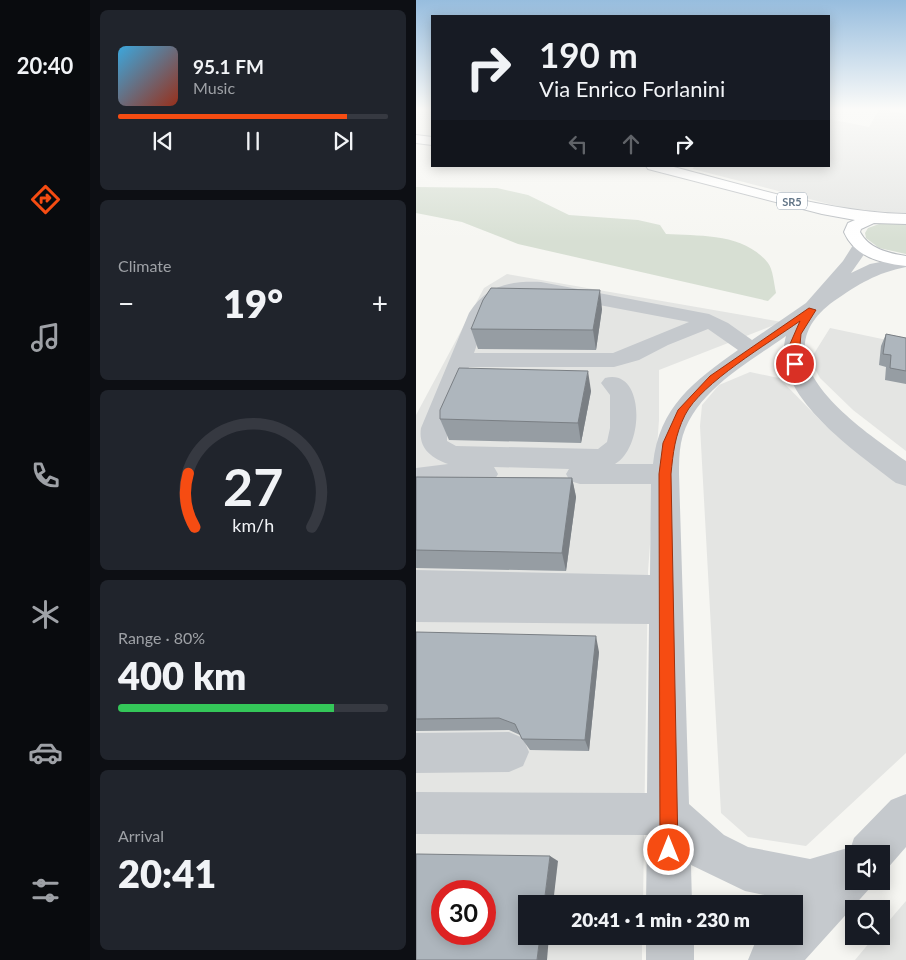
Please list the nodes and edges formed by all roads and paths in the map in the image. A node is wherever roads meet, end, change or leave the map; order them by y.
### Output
1 (657, 167) edge
2 (713, 181) junction
3 (872, 218) junction
4 (906, 219) edge
5 (856, 239) junction
6 (906, 261) edge
7 (812, 310) junction
8 (710, 321) junction
9 (753, 351) junction
10 (461, 360) junction
11 (613, 383) dead end
12 (665, 474) junction
13 (906, 476) edge
14 (416, 478) edge
15 (416, 584) edge
16 (666, 599) junction
17 (416, 607) edge
18 (509, 752) dead end
19 (416, 753) edge
20 (416, 813) edge
21 (669, 814) junction
22 (906, 815) edge
23 (878, 845) edge
24 (845, 872) edge
25 (845, 880) edge
26 (670, 895) edge
27 (803, 926) edge
28 (670, 945) edge
29 (786, 945) edge
30 (670, 960) edge
31 (772, 960) edge

1 - 2 main road, SR5
2 - 3 main road, SR5
2 - 5 main road, SR5
3 - 4 main road, SR5
3 - 5 main road
5 - 6 main road, SR5
5 - 7 street
6 - 7 street
7 - 9 street
7 - 13 street
8 - 9 street
8 - 10 street
8 - 10 street
9 - 12 street
10 - 11 street
12 - 14 street
12 - 16 street
15 - 16 street
16 - 17 street
16 - 21 street
18 - 19 street
20 - 21 street
21 - 24 street
21 - 26 street
22 - 23 street
25 - 27 street
28 - 30 street
29 - 31 street

